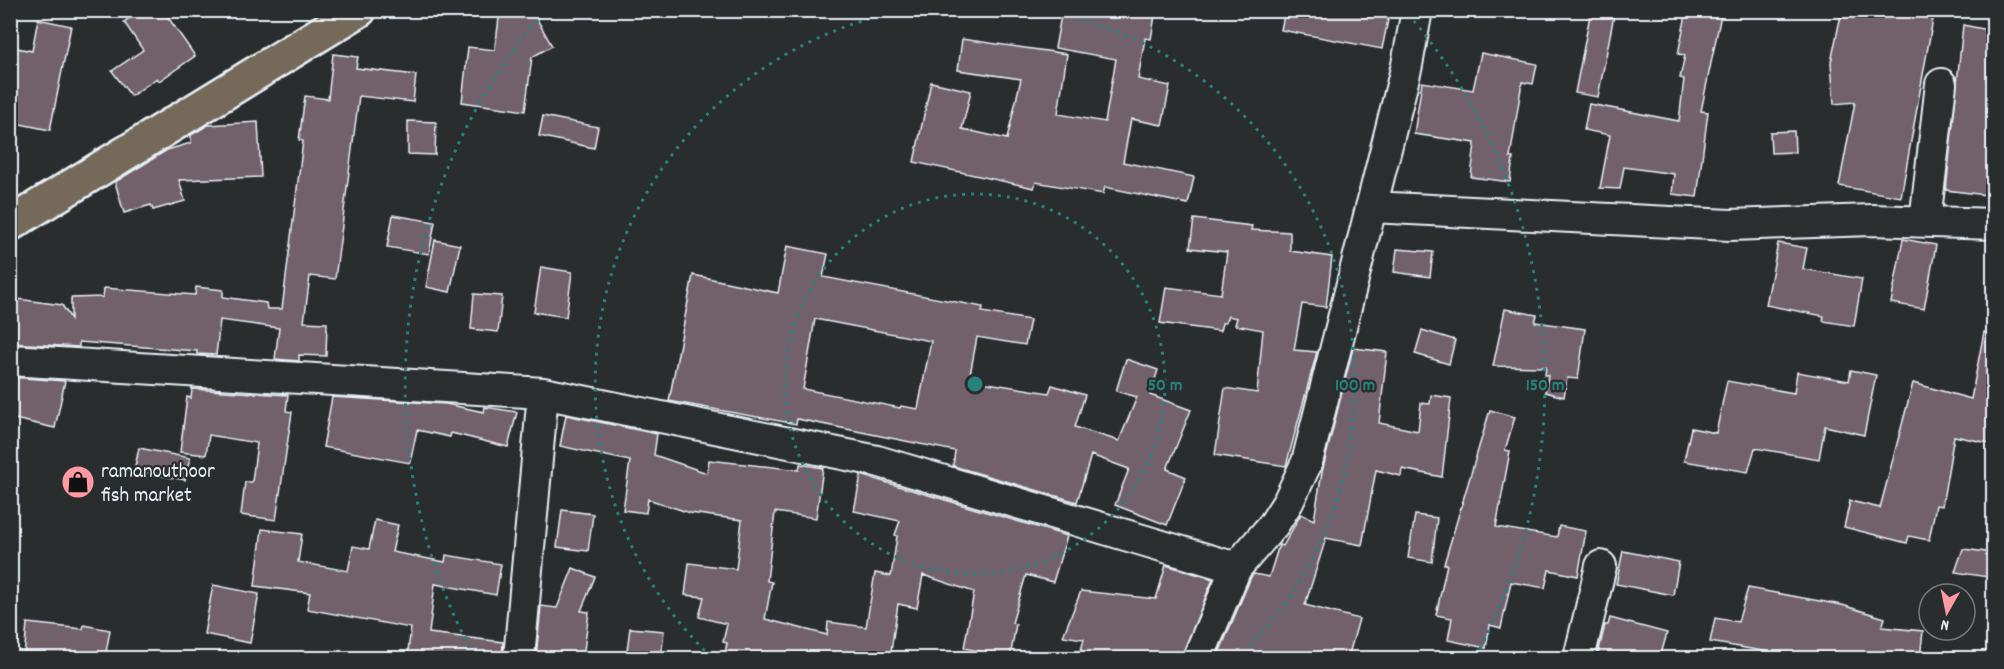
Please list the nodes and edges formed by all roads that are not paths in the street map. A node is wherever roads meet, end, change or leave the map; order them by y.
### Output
1 (359, 10) edge
2 (1417, 10) edge
3 (1941, 84) dead end
4 (1371, 207) junction
5 (1925, 221) junction
6 (10, 224) edge
7 (1994, 224) edge
8 (10, 360) edge
9 (543, 393) junction
10 (1601, 566) dead end
11 (1236, 568) junction
12 (519, 658) edge
13 (1198, 658) edge
14 (1579, 658) edge

1 - 6 main road
2 - 4 street
3 - 5 street
4 - 5 street
4 - 11 street
5 - 7 street
8 - 9 street
9 - 11 street
9 - 12 street
10 - 14 street
11 - 13 street

